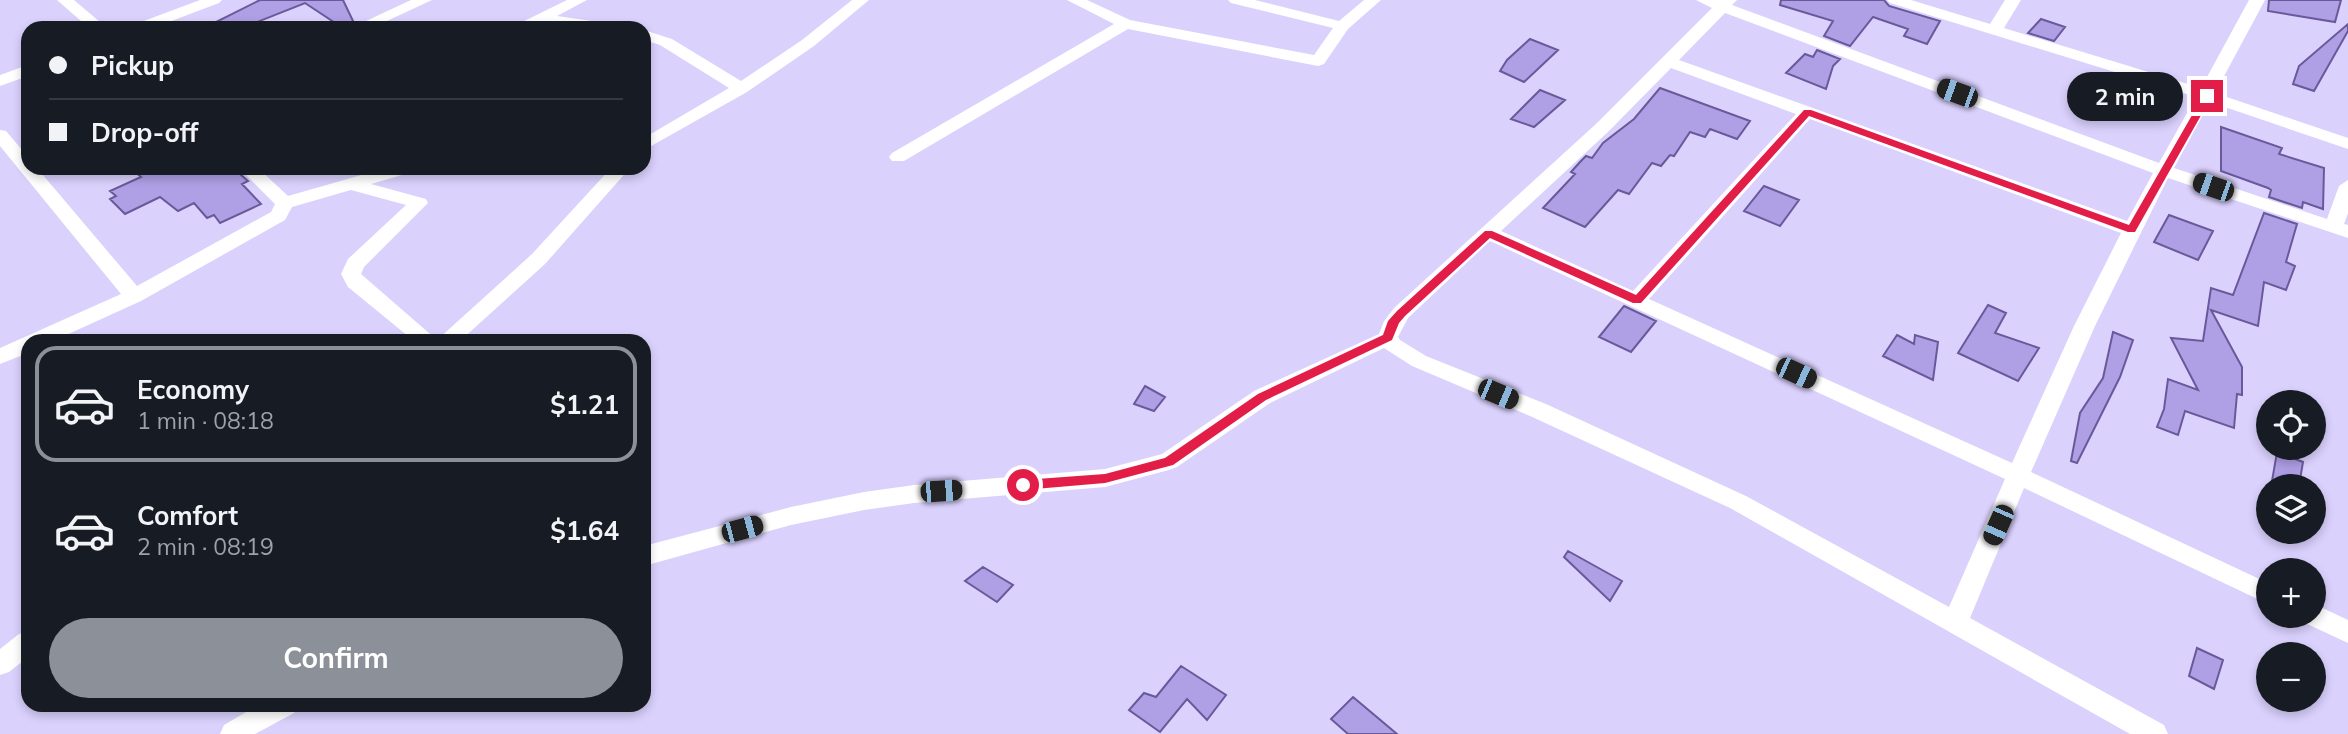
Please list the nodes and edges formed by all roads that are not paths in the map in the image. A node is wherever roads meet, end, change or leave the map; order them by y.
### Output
1 (65, 0) edge
2 (214, 0) edge
3 (424, 0) edge
4 (579, 0) edge
5 (861, 0) edge
6 (1075, 0) edge
7 (1236, 0) edge
8 (1373, 0) edge
9 (1704, 0) edge
10 (1895, 0) edge
11 (2013, 0) edge
12 (2252, 1) edge
13 (1726, 3) edge
14 (554, 4) edge
15 (539, 18) junction
16 (90, 21) edge
17 (158, 21) edge
18 (375, 21) edge
19 (533, 21) edge
20 (559, 21) edge
21 (1126, 24) junction
22 (1342, 26) junction
23 (1994, 31) junction
24 (651, 37) edge
25 (1670, 62) junction
26 (21, 73) edge
27 (0, 81) edge
28 (741, 88) junction
29 (2207, 96) junction
30 (1807, 112) junction
31 (651, 141) edge
32 (3, 142) edge
33 (2348, 144) edge
34 (898, 157) dead end
35 (21, 163) edge
36 (2165, 171) junction
37 (31, 175) edge
38 (255, 175) edge
39 (381, 175) edge
40 (615, 175) edge
41 (349, 184) junction
42 (2348, 186) edge
43 (285, 203) junction
44 (2132, 230) junction
45 (2341, 230) edge
46 (1488, 233) junction
47 (134, 296) junction
48 (1637, 300) junction
49 (50, 334) edge
50 (418, 334) edge
51 (456, 334) edge
52 (1388, 338) junction
53 (21, 347) edge
54 (0, 357) edge
55 (2019, 476) junction
56 (651, 554) edge
57 (2256, 588) edge
58 (2326, 621) edge
59 (1955, 623) junction
60 (2348, 632) edge
61 (21, 648) edge
62 (0, 664) edge
63 (271, 712) edge
64 (233, 734) edge
65 (2155, 734) edge

1 - 16 street
2 - 17 street
3 - 18 street
4 - 14 street
5 - 28 street
6 - 21 street
7 - 22 street
8 - 22 street
9 - 13 street
10 - 23 street
11 - 23 street
12 - 29 street
13 - 25 street
13 - 36 street
14 - 15 street
15 - 19 street
15 - 20 street
21 - 22 street
21 - 34 street
23 - 29 street
24 - 28 street
25 - 30 street
25 - 46 street
26 - 27 street
28 - 31 street
29 - 33 street
29 - 36 street
30 - 44 street
30 - 48 street
32 - 35 street
36 - 44 street
36 - 45 street
37 - 47 street
38 - 43 street
39 - 41 street
40 - 51 street
41 - 43 street
41 - 50 street
42 - 45 street
43 - 47 street
44 - 55 street
46 - 48 street
46 - 52 street
47 - 49 street
48 - 55 street
52 - 56 street
52 - 59 street
53 - 54 street
55 - 57 street
55 - 59 street
58 - 60 street
59 - 65 street
61 - 62 street
63 - 64 street

